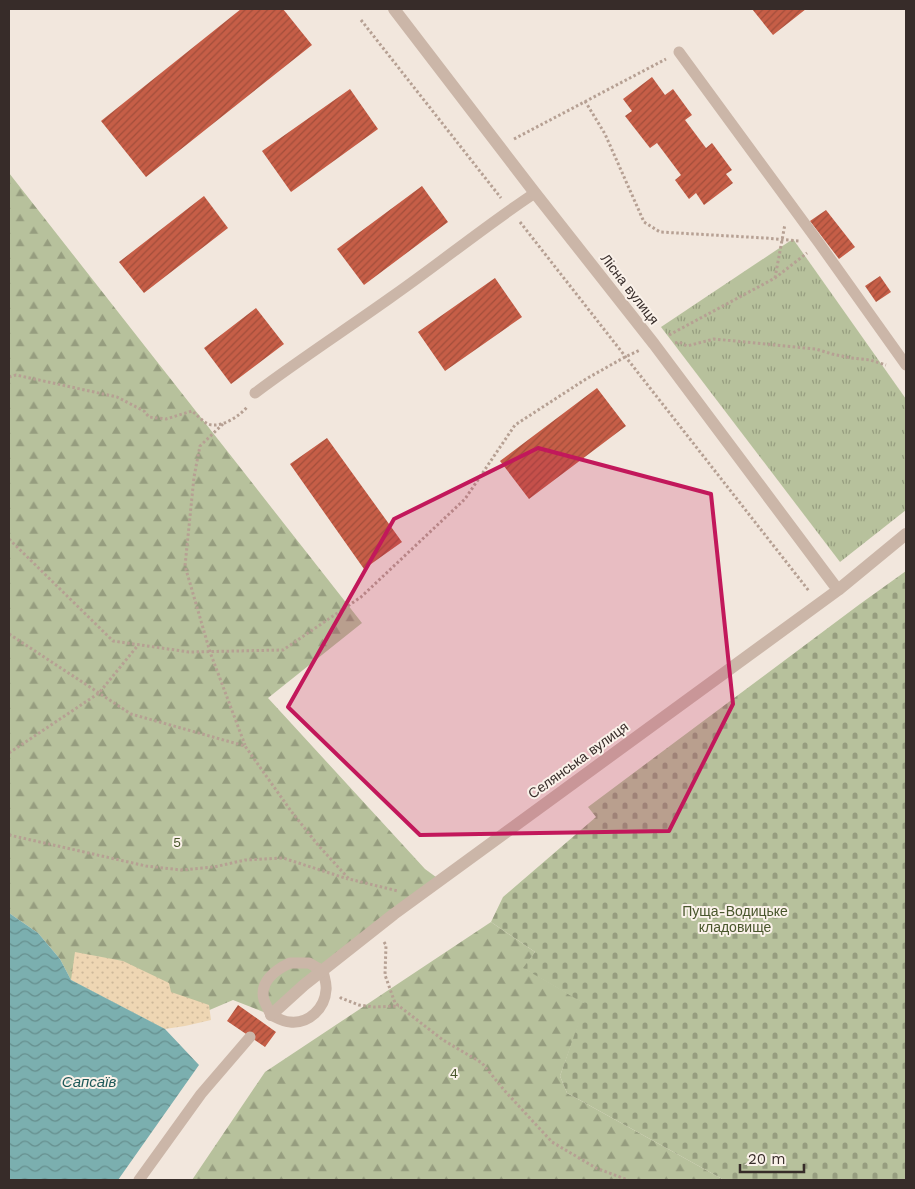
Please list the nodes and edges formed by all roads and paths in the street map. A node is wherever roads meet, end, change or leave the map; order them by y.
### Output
1 (394, 9) edge
2 (361, 20) dead end
3 (679, 52) joint
4 (585, 102) junction
5 (500, 147) junction
6 (535, 193) junction
7 (789, 204) junction
8 (510, 210) junction
9 (782, 239) junction
10 (819, 243) junction
11 (775, 278) junction
12 (654, 344) junction
13 (625, 357) junction
14 (906, 365) edge
15 (888, 366) dead end
16 (9, 377) edge
17 (255, 393) joint
18 (222, 424) junction
19 (906, 534) edge
20 (9, 538) edge
21 (838, 590) junction
22 (819, 603) junction
23 (9, 634) edge
24 (139, 644) junction
25 (210, 652) junction
26 (99, 693) junction
27 (246, 746) junction
28 (9, 753) edge
29 (9, 835) edge
30 (349, 879) junction
31 (418, 896) junction
32 (375, 929) junction
33 (326, 968) junction
34 (399, 1006) junction
35 (267, 1019) junction
36 (250, 1037) dead end
37 (139, 1180) edge
38 (628, 1180) edge

1 - 5 street, Лісна вулиця
2 - 8 path
3 - 4 path
3 - 7 lane
4 - 5 path
4 - 9 path
5 - 6 street, Лісна вулиця
6 - 8 lane
6 - 12 street, Лісна вулиця
7 - 9 path
7 - 10 lane
8 - 13 path
8 - 17 lane
9 - 10 path
9 - 11 path
10 - 11 path
10 - 14 lane
11 - 12 path
12 - 13 path
12 - 15 path
12 - 21 street, Лісна вулиця
13 - 22 path
13 - 25 path
16 - 18 path
17 - 18 path
18 - 25 path
19 - 21 street, Селянська вулиця
20 - 24 path
21 - 22 street, Селянська вулиця
22 - 31 street, Селянська вулиця
23 - 26 path
24 - 25 path
24 - 26 path
25 - 27 path
26 - 27 path
26 - 28 path
27 - 30 path
29 - 30 path
30 - 31 path
31 - 32 street, Селянська вулиця
32 - 33 street, Селянська вулиця
32 - 34 path
33 - 34 path
33 - 35 street, Селянська вулиця
33 - 35 lane
33 - 35 lane
34 - 38 path
36 - 37 lane

